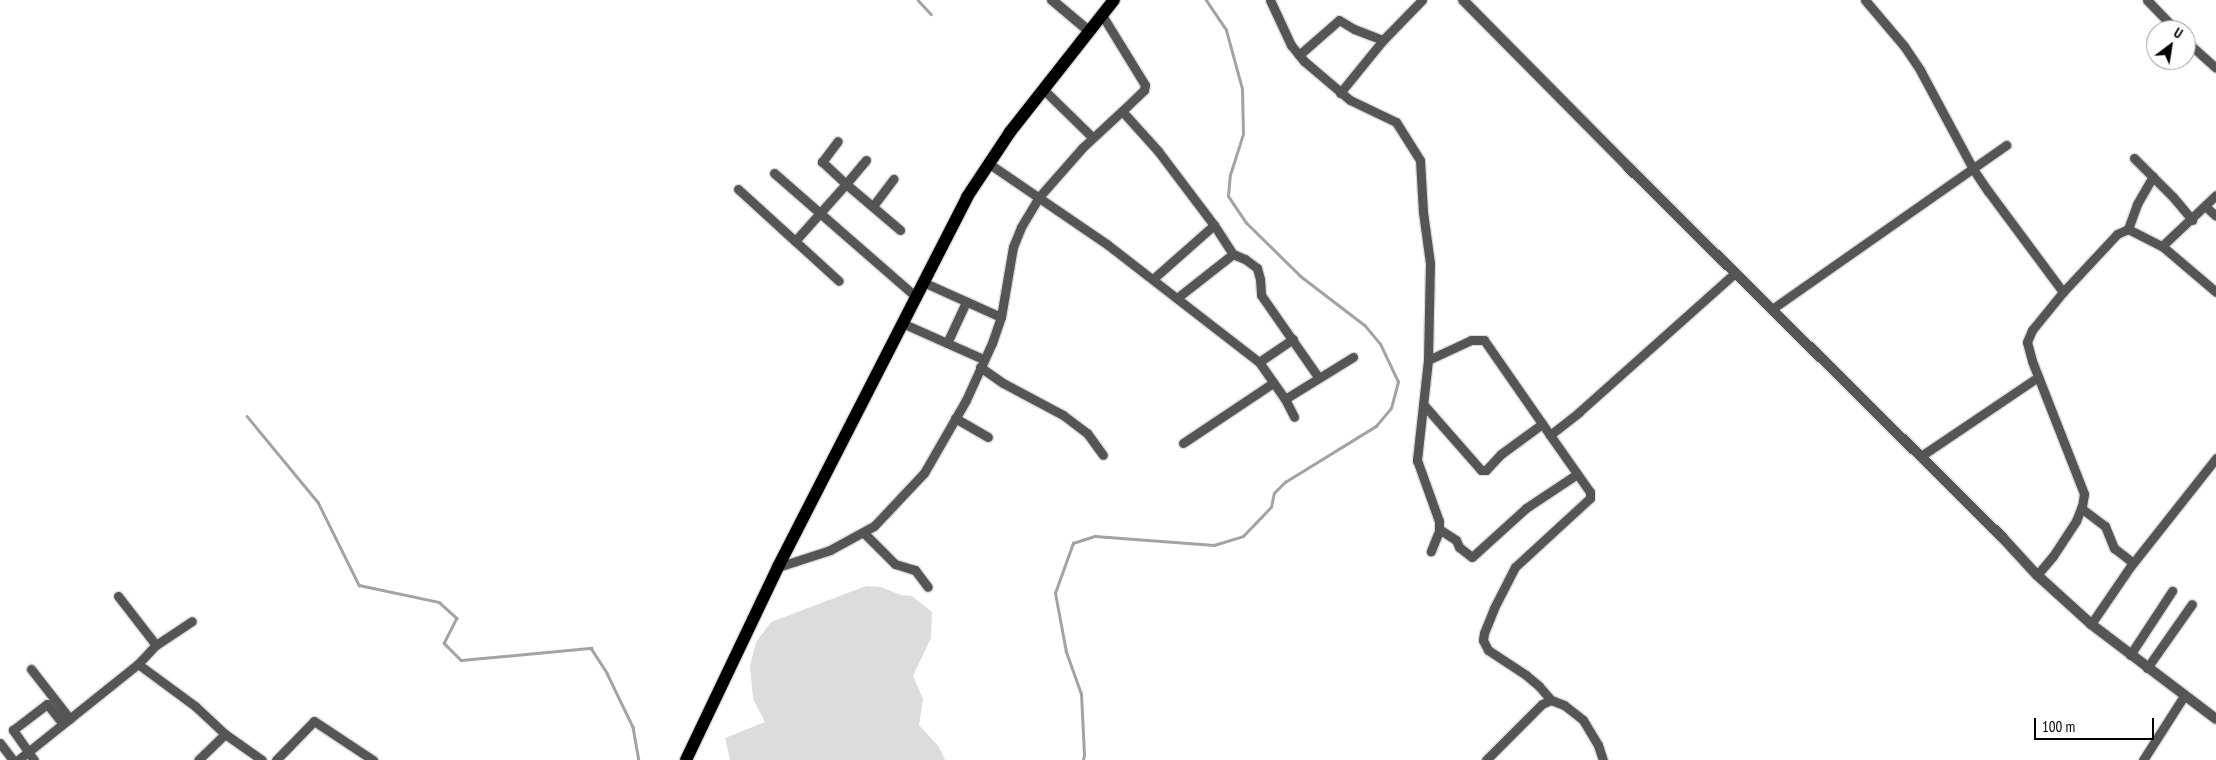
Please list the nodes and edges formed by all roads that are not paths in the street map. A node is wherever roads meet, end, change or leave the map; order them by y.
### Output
1 (1052, 0) edge
2 (1114, 0) edge
3 (1270, 0) edge
4 (1422, 0) edge
5 (1463, 0) edge
6 (1865, 0) edge
7 (2147, 0) edge
8 (1102, 15) junction
9 (2166, 20) edge
10 (1089, 31) junction
11 (1383, 40) junction
12 (2196, 50) edge
13 (1299, 55) junction
14 (2216, 68) edge
15 (1043, 89) junction
16 (1340, 93) junction
17 (1122, 111) junction
18 (1092, 137) junction
19 (838, 141) dead end
20 (2006, 145) dead end
21 (2134, 158) dead end
22 (866, 160) dead end
23 (988, 163) junction
24 (1974, 170) junction
25 (774, 173) dead end
26 (2153, 176) junction
27 (893, 179) dead end
28 (846, 184) junction
29 (738, 189) dead end
30 (2216, 195) edge
31 (1040, 197) junction
32 (872, 206) junction
33 (2206, 207) junction
34 (820, 215) junction
35 (2216, 216) edge
36 (2192, 220) junction
37 (1214, 225) junction
38 (2128, 229) junction
39 (900, 230) dead end
40 (795, 240) junction
41 (2162, 246) junction
42 (1233, 254) junction
43 (1735, 273) junction
44 (1153, 279) junction
45 (839, 282) dead end
46 (923, 282) junction
47 (2064, 292) junction
48 (2216, 292) edge
49 (916, 296) junction
50 (1177, 298) junction
51 (966, 302) junction
52 (1772, 309) junction
53 (1001, 317) junction
54 (902, 323) junction
55 (1293, 339) junction
56 (947, 343) junction
57 (1353, 356) dead end
58 (1428, 360) junction
59 (1259, 362) junction
60 (981, 363) junction
61 (2038, 377) junction
62 (1319, 378) junction
63 (1273, 382) junction
64 (1285, 399) junction
65 (1422, 404) junction
66 (1294, 417) dead end
67 (955, 418) junction
68 (1542, 424) junction
69 (1550, 435) junction
70 (988, 437) dead end
71 (1183, 443) dead end
72 (1103, 455) dead end
73 (1921, 456) junction
74 (2216, 458) edge
75 (1577, 474) junction
76 (2081, 508) junction
77 (1439, 529) junction
78 (864, 533) junction
79 (1431, 551) dead end
80 (2133, 564) junction
81 (778, 567) junction
82 (2037, 575) junction
83 (928, 588) dead end
84 (2172, 591) dead end
85 (118, 596) dead end
86 (2192, 604) dead end
87 (192, 621) dead end
88 (2091, 624) junction
89 (156, 645) junction
90 (2130, 655) junction
91 (138, 664) junction
92 (2147, 668) junction
93 (31, 669) dead end
94 (2184, 696) junction
95 (1551, 700) junction
96 (2216, 718) edge
97 (65, 719) junction
98 (225, 734) junction
99 (0, 743) edge
100 (29, 752) junction
101 (366, 758) edge
102 (13, 760) edge
103 (18, 760) edge
104 (34, 760) edge
105 (198, 760) edge
106 (262, 760) edge
107 (276, 760) edge
108 (686, 760) edge
109 (1486, 760) edge
110 (1603, 760) edge
111 (2143, 760) edge

1 - 10 street
2 - 8 main road
3 - 13 street
4 - 11 street
5 - 43 street
6 - 24 street
7 - 9 street
8 - 10 main road
8 - 17 street
10 - 15 main road
11 - 13 street
11 - 16 street
12 - 14 street
13 - 16 street
15 - 18 street
15 - 23 main road
16 - 58 street
17 - 18 street
17 - 37 street
18 - 31 street
19 - 28 street
20 - 24 street
21 - 26 street
22 - 28 street
23 - 31 street
23 - 46 main road
24 - 47 street
24 - 52 street
25 - 34 street
26 - 36 street
26 - 38 street
27 - 32 street
28 - 32 street
28 - 34 street
29 - 40 street
30 - 33 street
31 - 44 street
31 - 53 street
32 - 39 street
33 - 35 street
33 - 36 street
34 - 40 street
34 - 49 street
36 - 41 street
37 - 42 street
37 - 44 street
38 - 41 street
38 - 47 street
40 - 45 street
41 - 48 street
42 - 50 street
42 - 55 street
43 - 52 street
43 - 69 street
44 - 50 street
46 - 49 main road
46 - 51 street
47 - 61 street
49 - 54 main road
50 - 59 street
51 - 53 street
51 - 56 street
52 - 73 street
53 - 60 street
54 - 56 street
54 - 81 main road
55 - 59 street
55 - 62 street
56 - 60 street
57 - 62 street
58 - 65 street
58 - 68 street
59 - 63 street
60 - 67 street
60 - 72 street
61 - 73 street
61 - 76 street
62 - 64 street
63 - 64 street
63 - 71 street
64 - 66 street
65 - 68 street
65 - 77 street
67 - 70 street
67 - 78 street
68 - 69 street
69 - 75 street
73 - 82 street
74 - 80 street
75 - 77 street
75 - 95 street
76 - 80 street
76 - 82 street
77 - 79 street
78 - 81 street
78 - 83 street
80 - 88 street
81 - 108 main road
82 - 88 street
84 - 90 street
85 - 89 street
86 - 92 street
87 - 89 street
88 - 90 street
89 - 91 street
90 - 92 street
91 - 97 street
91 - 98 street
92 - 94 street
93 - 97 street
94 - 96 street
94 - 111 street
95 - 109 street
95 - 110 street
97 - 100 street
97 - 100 street
98 - 105 street
98 - 106 street
99 - 102 street
100 - 103 street
100 - 104 street
101 - 107 street

